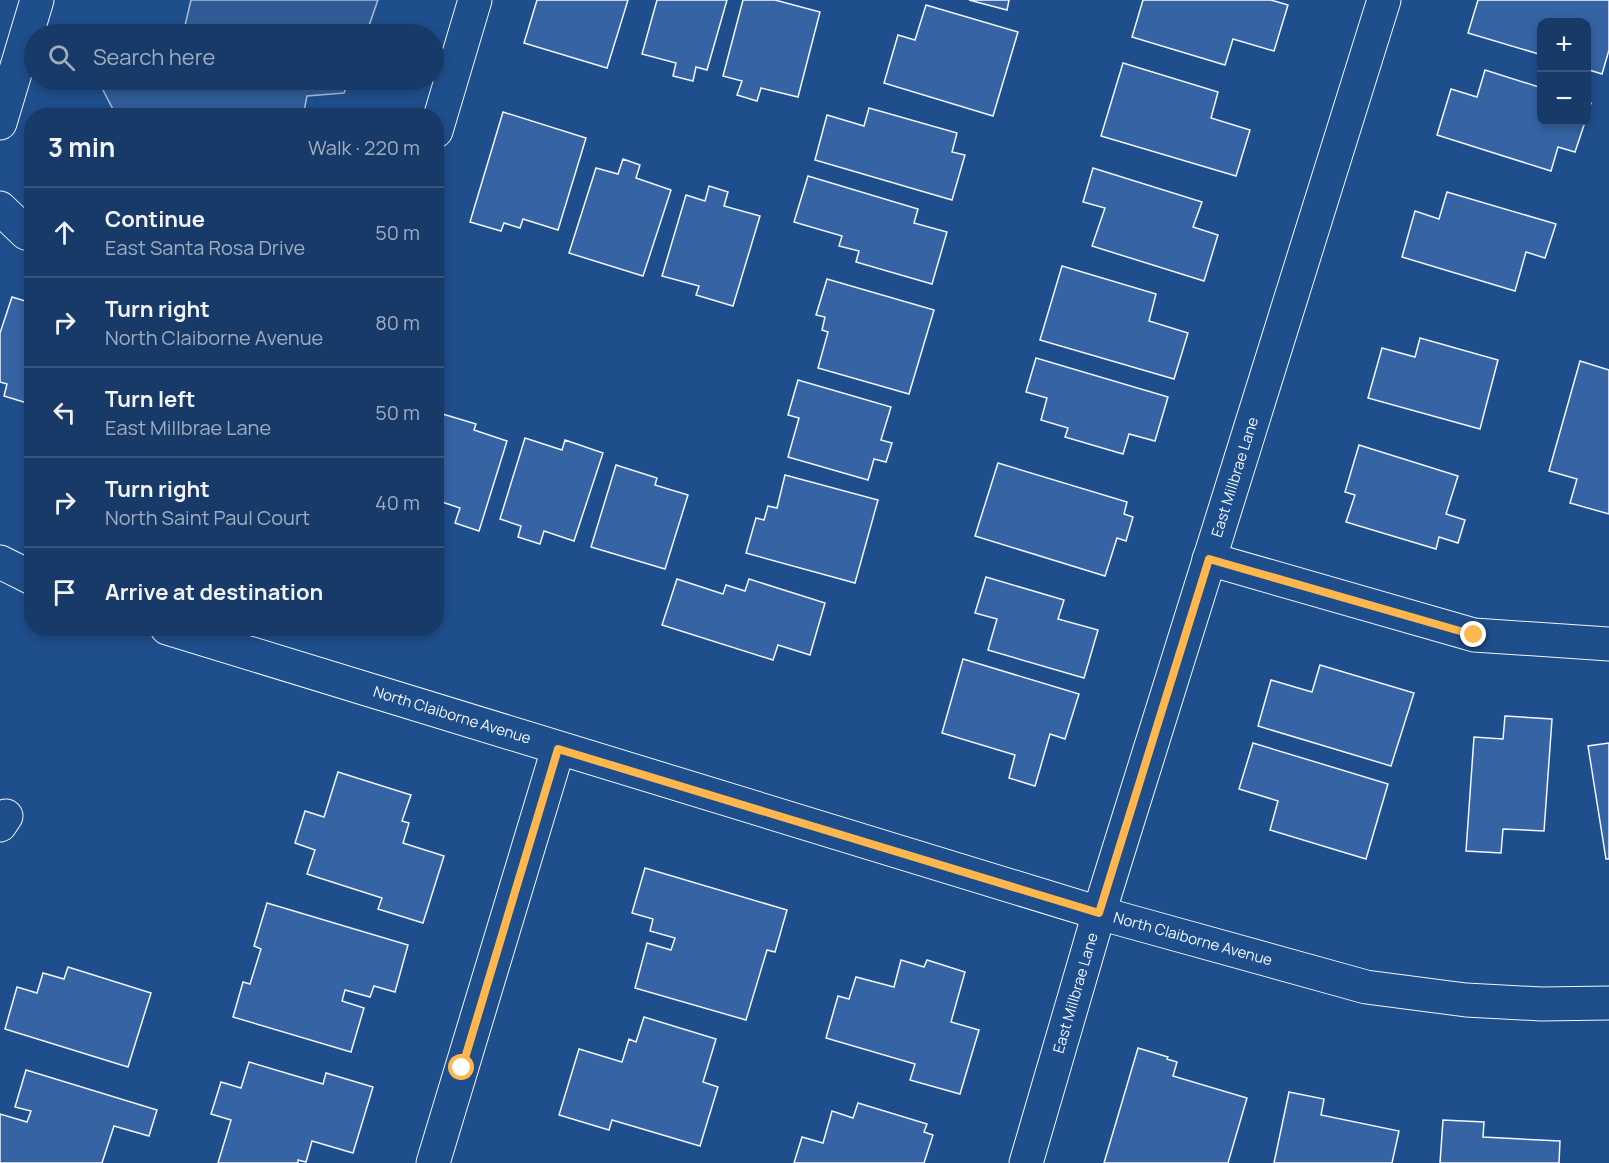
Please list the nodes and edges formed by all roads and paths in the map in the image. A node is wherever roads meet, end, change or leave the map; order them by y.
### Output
1 (36, 0) edge
2 (475, 0) edge
3 (1384, 0) edge
4 (29, 24) edge
5 (24, 41) edge
6 (443, 108) edge
7 (0, 123) edge
8 (0, 208) edge
9 (24, 231) edge
10 (1209, 559) junction
11 (0, 562) edge
12 (24, 574) edge
13 (193, 636) edge
14 (1609, 644) edge
15 (558, 749) junction
16 (1099, 913) junction
17 (1609, 1004) edge
18 (433, 1163) edge
19 (1026, 1163) edge

1 - 4 street
2 - 6 street
3 - 10 street, East Millbrae Lane
5 - 7 street
8 - 9 street
10 - 14 street
10 - 16 street, East Millbrae Lane
11 - 12 street
13 - 15 street, North Claiborne Avenue
15 - 16 street, North Claiborne Avenue
15 - 18 street
16 - 17 street, North Claiborne Avenue
16 - 19 street, East Millbrae Lane

